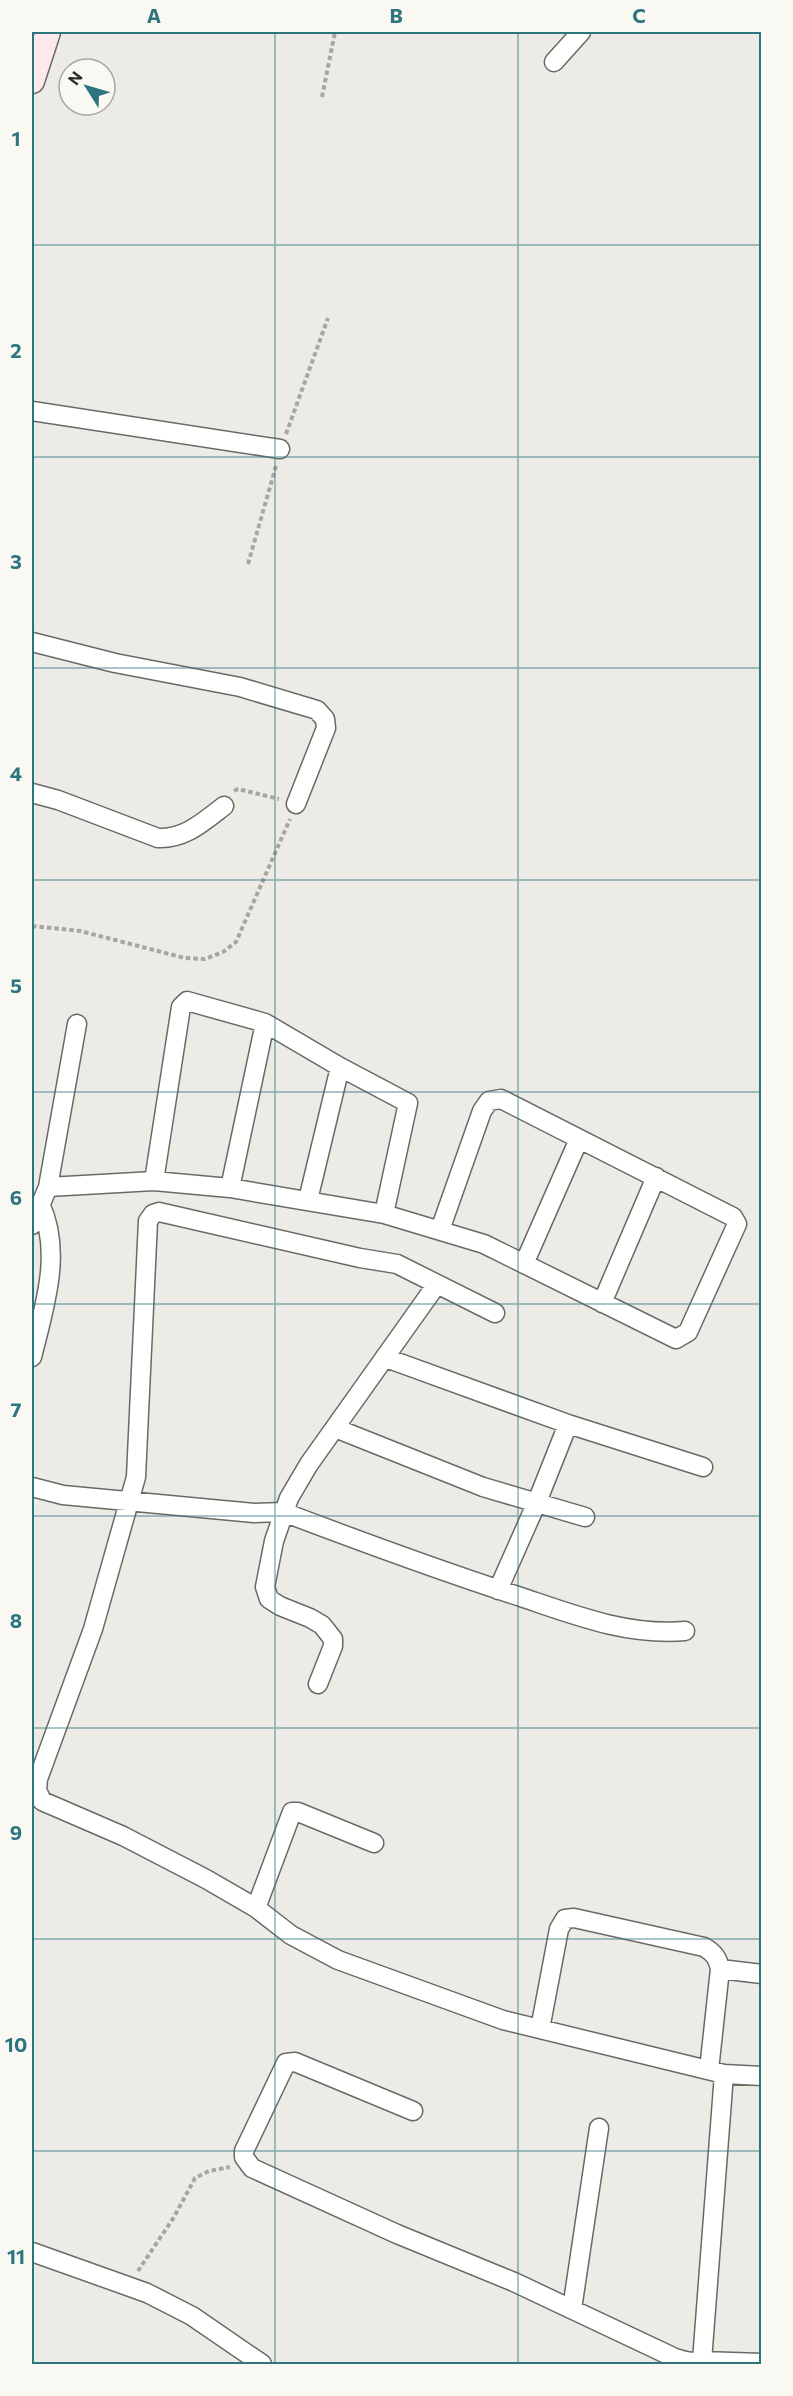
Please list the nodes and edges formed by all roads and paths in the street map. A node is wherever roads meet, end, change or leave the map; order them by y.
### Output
1 (48, 32) edge
2 (335, 32) edge
3 (581, 32) edge
4 (554, 62) dead end
5 (32, 81) edge
6 (322, 97) dead end
7 (328, 318) dead end
8 (32, 411) edge
9 (280, 449) junction
10 (248, 564) dead end
11 (32, 642) edge
12 (32, 793) edge
13 (296, 804) junction
14 (224, 806) joint
15 (32, 926) edge
16 (265, 1023) junction
17 (77, 1024) dead end
18 (340, 1067) junction
19 (579, 1139) junction
20 (656, 1177) junction
21 (154, 1181) junction
22 (48, 1186) junction
23 (230, 1188) junction
24 (308, 1200) junction
25 (40, 1204) junction
26 (384, 1214) junction
27 (32, 1226) edge
28 (440, 1230) junction
29 (524, 1264) junction
30 (437, 1284) junction
31 (602, 1303) junction
32 (37, 1313) edge
33 (495, 1313) dead end
34 (32, 1357) edge
35 (386, 1358) junction
36 (568, 1424) junction
37 (334, 1428) junction
38 (703, 1467) dead end
39 (32, 1487) edge
40 (128, 1501) junction
41 (537, 1502) junction
42 (284, 1512) junction
43 (585, 1517) dead end
44 (498, 1590) junction
45 (685, 1631) dead end
46 (318, 1684) dead end
47 (374, 1843) dead end
48 (256, 1908) junction
49 (720, 1970) junction
50 (762, 1974) edge
51 (540, 2030) junction
52 (717, 2072) junction
53 (762, 2076) edge
54 (413, 2111) dead end
55 (599, 2128) dead end
56 (246, 2163) junction
57 (32, 2252) edge
58 (128, 2286) junction
59 (572, 2309) junction
60 (702, 2361) junction
61 (762, 2363) edge
62 (262, 2364) edge

1 - 5 main road
2 - 6 path
3 - 4 street
7 - 9 path
8 - 9 street
9 - 10 path
11 - 13 street
12 - 14 street
13 - 14 path
13 - 15 path
16 - 18 street
16 - 21 street
16 - 23 street
17 - 22 street
18 - 24 street
18 - 26 street
19 - 20 street
19 - 28 street
19 - 29 street
20 - 31 street
20 - 31 street
21 - 22 street
21 - 23 street
22 - 25 street
23 - 24 street
24 - 26 street
25 - 27 street
25 - 32 street
26 - 28 street
28 - 29 street
29 - 31 street
30 - 33 street
30 - 35 street
30 - 40 street
32 - 34 street
35 - 36 street
35 - 37 street
36 - 38 street
36 - 41 street
37 - 41 street
37 - 42 street
39 - 40 street
40 - 42 street
40 - 48 street
41 - 43 street
41 - 44 street
42 - 44 street
42 - 46 street
44 - 45 street
47 - 48 street
48 - 51 street
49 - 50 street
49 - 51 street
49 - 52 street
51 - 52 street
52 - 53 street
52 - 60 street
54 - 56 street
55 - 59 street
56 - 58 path
56 - 59 street
57 - 58 street
58 - 62 street
59 - 60 street
60 - 61 street

